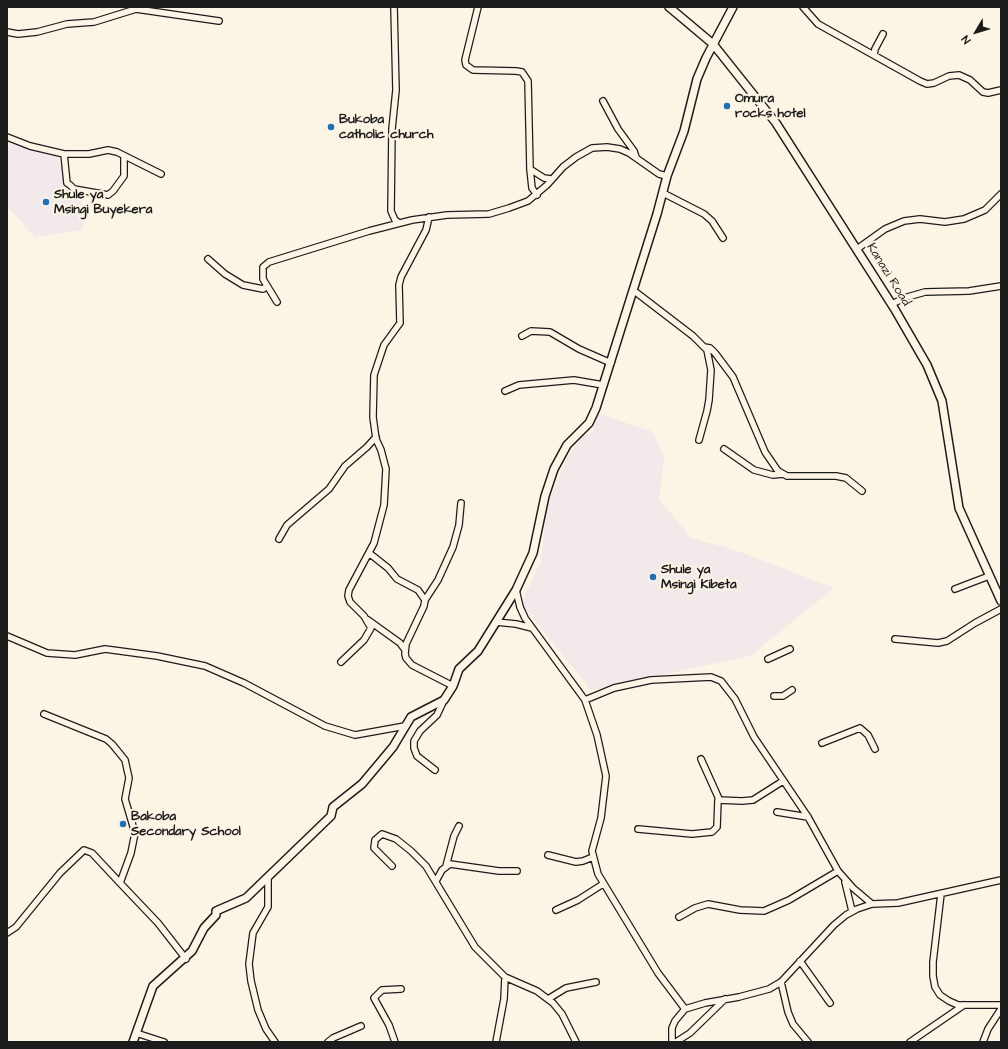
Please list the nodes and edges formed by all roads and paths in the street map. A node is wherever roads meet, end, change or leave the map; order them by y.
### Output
1 (394, 7) edge
2 (478, 7) edge
3 (668, 7) edge
4 (733, 7) edge
5 (803, 7) edge
6 (219, 21) dead end
7 (7, 32) edge
8 (883, 34) dead end
9 (713, 44) junction
10 (874, 55) junction
11 (1001, 90) edge
12 (603, 101) dead end
13 (7, 137) edge
14 (64, 154) junction
15 (124, 156) junction
16 (636, 158) junction
17 (530, 169) junction
18 (160, 174) dead end
19 (667, 176) junction
20 (552, 179) junction
21 (663, 193) junction
22 (537, 194) junction
23 (1001, 194) edge
24 (429, 217) junction
25 (399, 223) junction
26 (723, 238) dead end
27 (857, 249) junction
28 (208, 259) dead end
29 (267, 286) junction
30 (1001, 286) edge
31 (633, 290) junction
32 (278, 302) dead end
33 (892, 304) junction
34 (522, 336) dead end
35 (704, 347) junction
36 (611, 363) junction
37 (603, 384) junction
38 (505, 391) dead end
39 (376, 437) junction
40 (699, 440) dead end
41 (724, 449) dead end
42 (783, 474) junction
43 (862, 491) dead end
44 (461, 503) dead end
45 (279, 539) dead end
46 (369, 553) junction
47 (989, 576) junction
48 (516, 590) junction
49 (955, 590) dead end
50 (425, 600) junction
51 (1001, 601) edge
52 (1001, 609) edge
53 (364, 616) junction
54 (496, 622) junction
55 (532, 628) junction
56 (7, 636) edge
57 (895, 639) dead end
58 (790, 649) dead end
59 (405, 650) junction
60 (768, 659) dead end
61 (341, 662) dead end
62 (453, 686) junction
63 (792, 690) dead end
64 (774, 696) dead end
65 (444, 700) junction
66 (585, 700) junction
67 (44, 714) dead end
68 (405, 726) junction
69 (822, 743) dead end
70 (875, 749) dead end
71 (701, 759) dead end
72 (435, 770) dead end
73 (783, 781) junction
74 (719, 799) junction
75 (777, 812) dead end
76 (808, 817) junction
77 (459, 826) dead end
78 (638, 829) dead end
79 (548, 855) dead end
80 (593, 857) junction
81 (392, 866) dead end
82 (446, 866) junction
83 (517, 871) dead end
84 (838, 871) junction
85 (268, 877) junction
86 (844, 880) junction
87 (1001, 880) edge
88 (436, 881) junction
89 (120, 883) junction
90 (603, 884) junction
91 (941, 894) junction
92 (872, 904) junction
93 (556, 910) dead end
94 (852, 911) junction
95 (679, 917) dead end
96 (7, 933) edge
97 (186, 959) junction
98 (800, 961) junction
99 (505, 977) junction
100 (596, 982) dead end
101 (781, 982) junction
102 (401, 989) dead end
103 (548, 999) junction
104 (726, 999) junction
105 (830, 1003) dead end
106 (964, 1005) junction
107 (1001, 1005) edge
108 (685, 1009) junction
109 (1001, 1009) edge
110 (361, 1026) dead end
111 (136, 1033) junction
112 (133, 1042) edge
113 (164, 1042) edge
114 (275, 1042) edge
115 (328, 1042) edge
116 (395, 1042) edge
117 (496, 1042) edge
118 (576, 1042) edge
119 (672, 1042) edge
120 (676, 1042) edge
121 (808, 1042) edge
122 (910, 1042) edge
123 (983, 1042) edge

1 - 25 street
2 - 17 street
3 - 9 street, Kanazi Road
4 - 9 street
5 - 10 street
6 - 7 street
8 - 10 street
9 - 19 street
9 - 27 street, Kanazi Road
10 - 11 street
12 - 16 street
13 - 14 street
14 - 15 street
14 - 15 street
15 - 18 street
16 - 19 street
16 - 20 street
17 - 20 street
17 - 22 street
19 - 21 street
20 - 22 street
21 - 26 street
21 - 31 street
22 - 24 street
23 - 27 street
24 - 25 street
24 - 39 street
25 - 29 street
27 - 33 street, Kanazi Road
28 - 29 street
29 - 32 street
30 - 33 street
31 - 35 street
31 - 36 street
33 - 47 street, Kanazi Road
34 - 36 street
35 - 40 street
35 - 42 street
36 - 37 street
37 - 38 street
37 - 48 street
39 - 45 street
39 - 46 street
41 - 42 street
42 - 43 street
44 - 50 street
46 - 50 street
46 - 53 street
47 - 49 street
47 - 51 street, Kanazi Road
48 - 54 street
48 - 55 street
50 - 59 street
52 - 57 street
53 - 59 street
53 - 61 street
54 - 55 street
54 - 62 street
55 - 66 street
56 - 68 street
58 - 60 street
59 - 62 street
62 - 65 street
63 - 64 street
65 - 68 street
65 - 72 street
66 - 73 street
66 - 80 street
67 - 89 street
68 - 85 street
69 - 70 street
71 - 74 street
73 - 74 street
73 - 76 street
74 - 78 street
75 - 76 street
76 - 84 street
77 - 82 street
79 - 80 street
80 - 90 street
81 - 88 street
82 - 83 street
82 - 88 street
84 - 86 street
84 - 95 street
85 - 97 street
85 - 114 street
86 - 92 street
86 - 94 street
87 - 91 street
88 - 99 street
89 - 96 street
89 - 97 street
90 - 93 street
90 - 108 street
91 - 92 street
91 - 106 street
92 - 94 street
94 - 98 street
97 - 111 street
98 - 101 street
98 - 105 street
99 - 103 street
99 - 117 street
100 - 103 street
101 - 104 street
101 - 121 street
102 - 116 street
103 - 118 street
104 - 108 street
104 - 120 street
106 - 107 street
106 - 122 street
108 - 119 street
109 - 123 street
110 - 115 street
111 - 112 street
111 - 113 street

